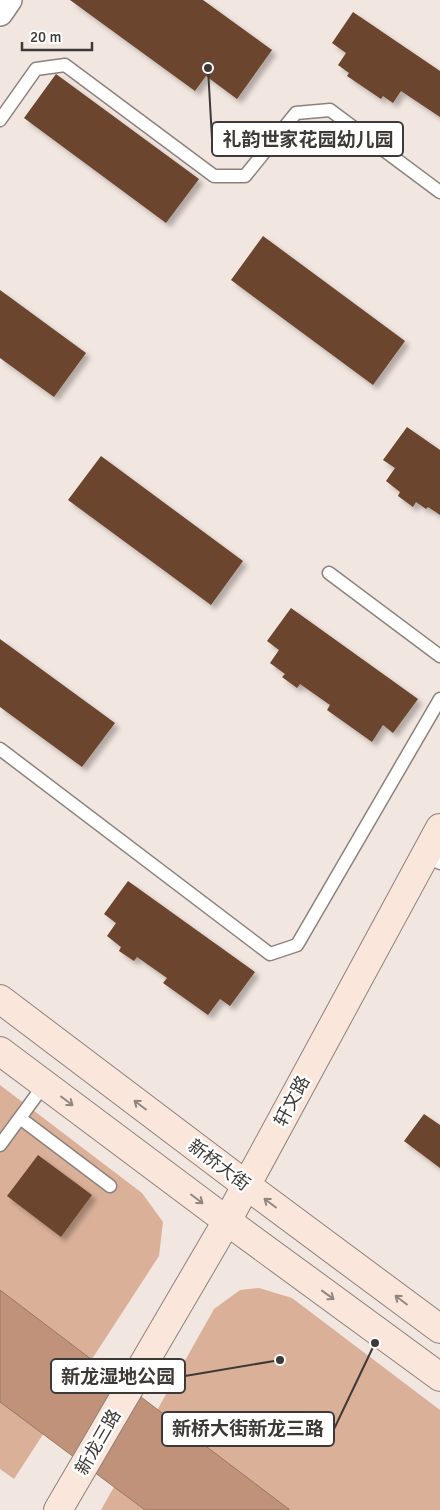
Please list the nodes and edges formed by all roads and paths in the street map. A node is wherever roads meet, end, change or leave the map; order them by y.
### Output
1 (9, 0) edge
2 (0, 13) edge
3 (0, 120) edge
4 (440, 192) edge
5 (329, 573) dead end
6 (440, 656) edge
7 (440, 699) edge
8 (0, 749) edge
9 (440, 828) edge
10 (432, 860) edge
11 (0, 999) edge
12 (0, 1051) edge
13 (44, 1085) junction
14 (20, 1118) junction
15 (0, 1145) edge
16 (246, 1185) junction
17 (110, 1186) dead end
18 (227, 1221) junction
19 (440, 1329) edge
20 (139, 1372) joint
21 (440, 1377) edge
22 (58, 1510) edge

1 - 2 street
3 - 4 lane
5 - 6 lane
7 - 8 lane
9 - 10 street, 轩文路
10 - 16 street, 轩文路
16 -> 11 street, 新桥大街
12 - 13 street
13 - 14 lane
13 -> 18 street
14 - 15 lane
14 - 17 lane
16 - 18 street, 轩文路
19 -> 16 street, 新桥大街
18 - 20 street, 轩文路
18 -> 21 street
20 - 22 street, 新龙三路

